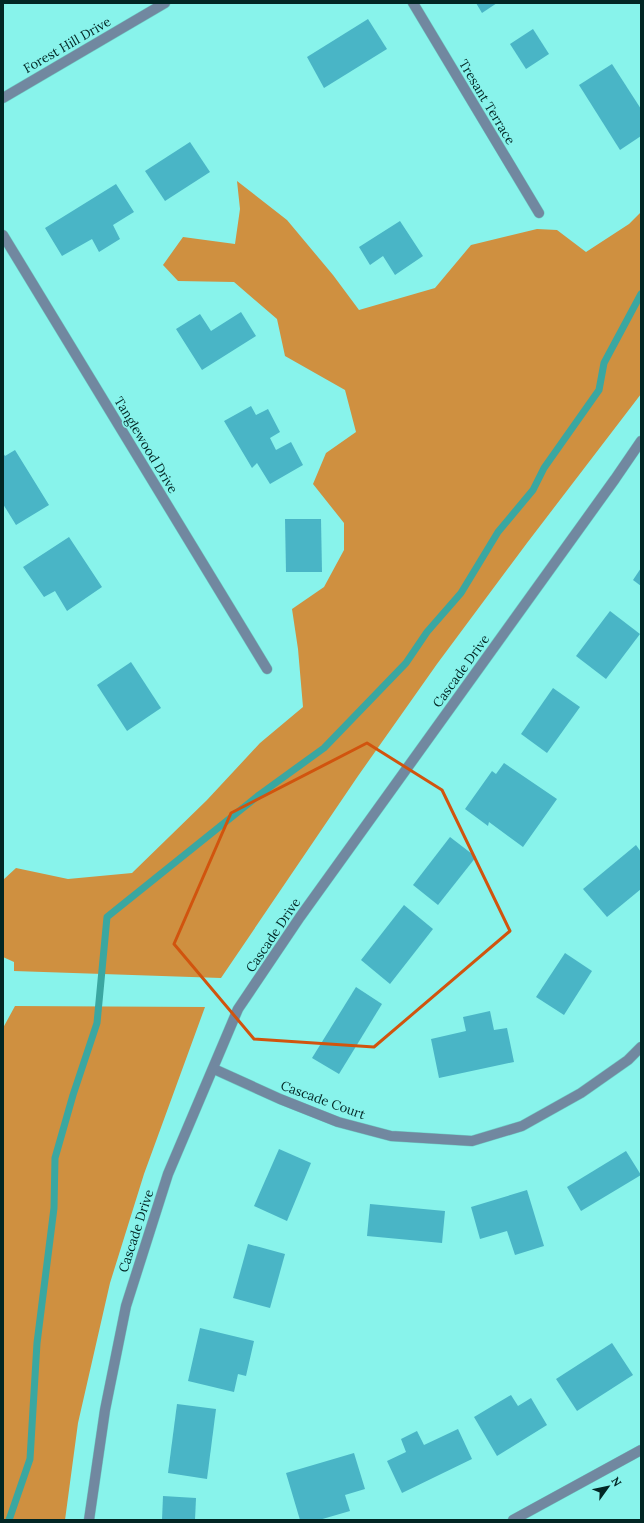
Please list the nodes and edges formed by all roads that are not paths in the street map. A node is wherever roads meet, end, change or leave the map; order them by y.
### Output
1 (165, 3) edge
2 (413, 3) edge
3 (3, 98) edge
4 (540, 214) dead end
5 (3, 235) edge
6 (641, 441) edge
7 (267, 669) dead end
8 (641, 1047) edge
9 (214, 1069) junction
10 (641, 1450) edge
11 (89, 1520) edge
12 (513, 1520) edge

1 - 3 street, Forest Hill Drive
2 - 4 street, Tresant Terrace
5 - 7 street, Tanglewood Drive
6 - 9 street, Cascade Drive
8 - 9 street, Cascade Court
9 - 11 street, Cascade Drive
10 - 12 street

